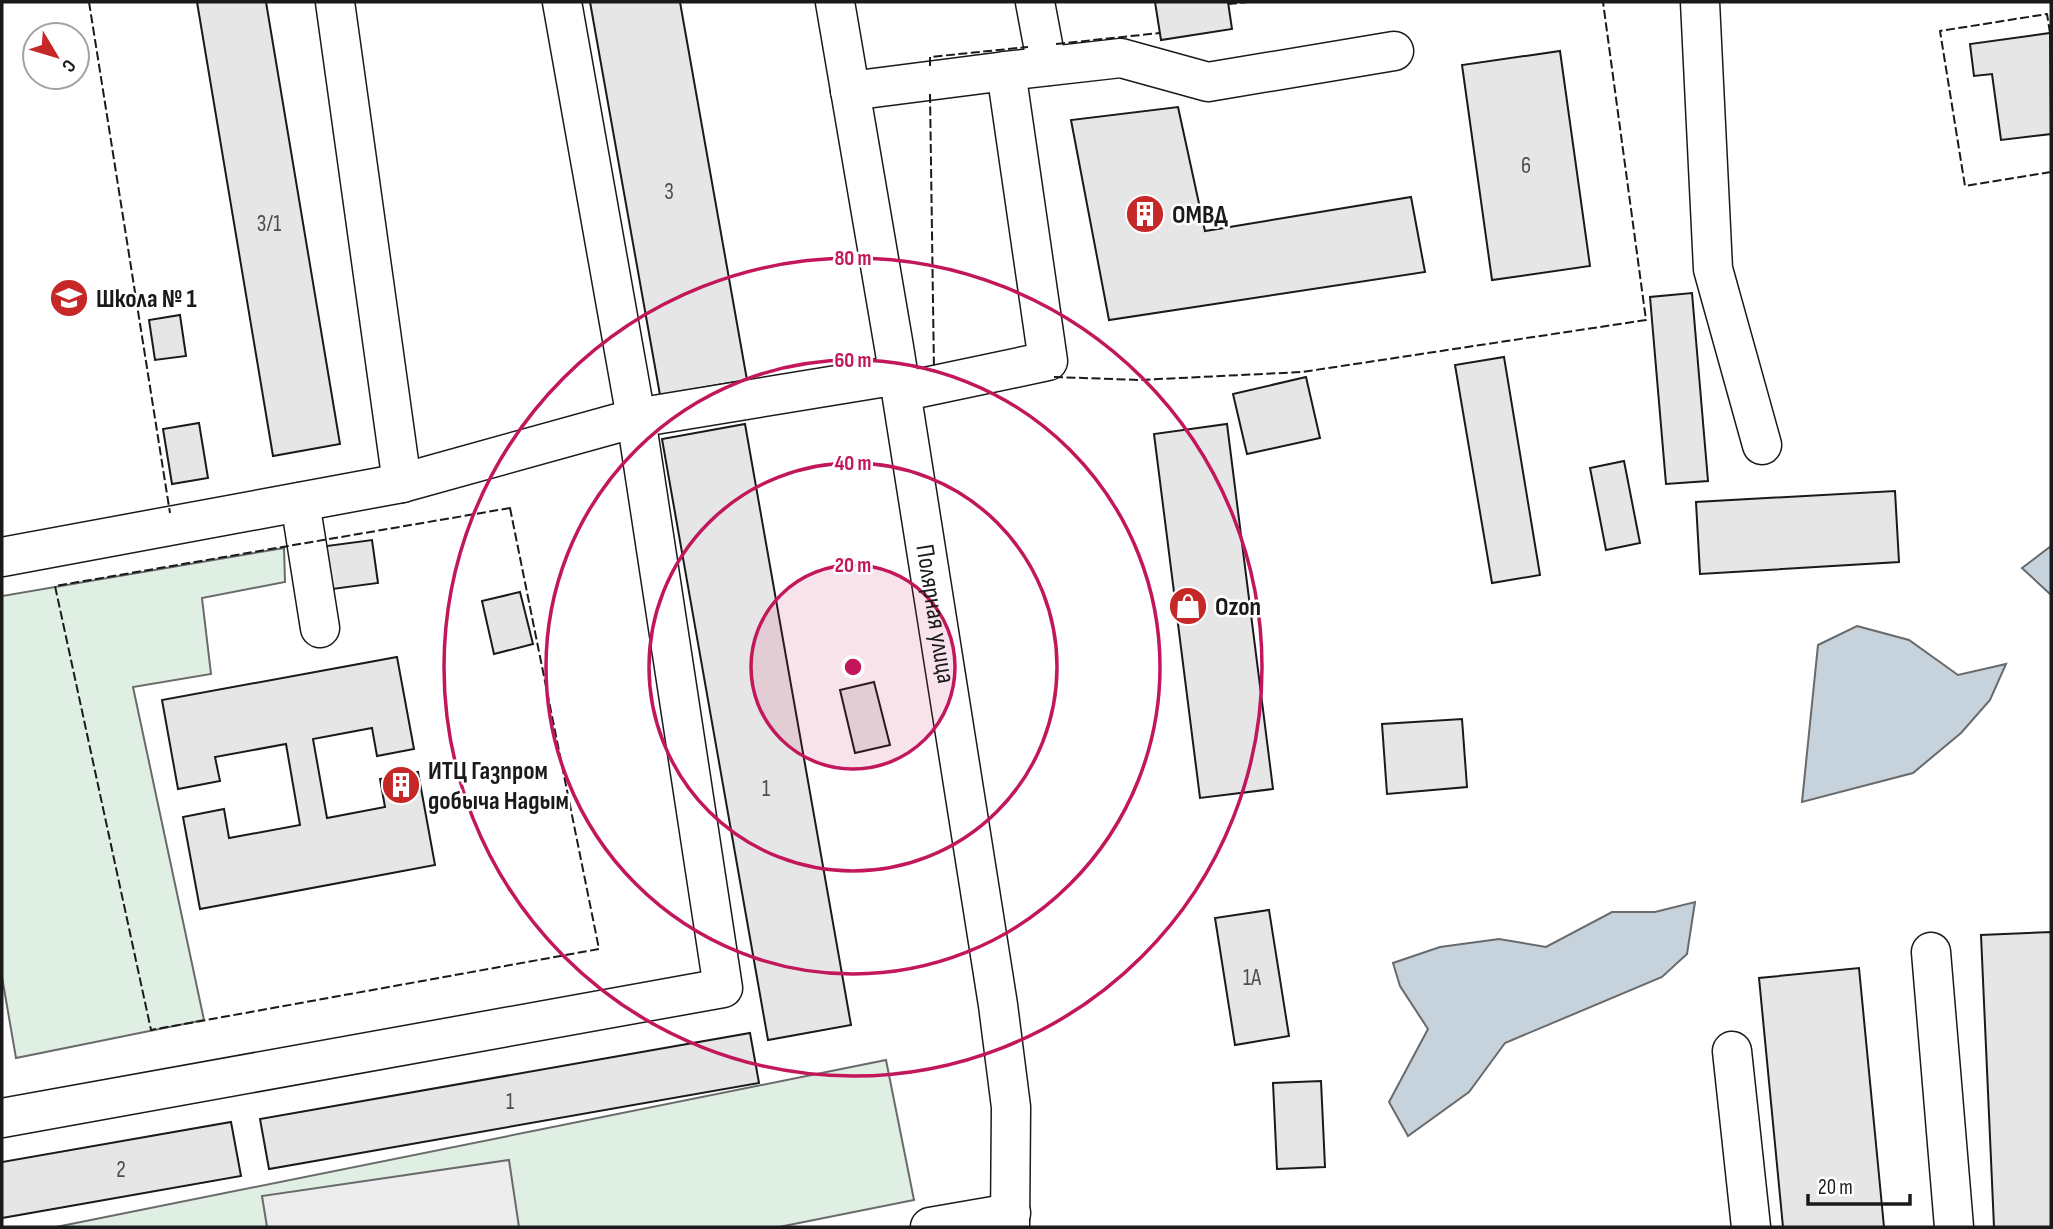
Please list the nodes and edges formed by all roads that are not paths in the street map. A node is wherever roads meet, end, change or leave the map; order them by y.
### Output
1 (335, 2) edge
2 (562, 2) edge
3 (835, 2) edge
4 (1035, 2) edge
5 (1700, 2) edge
6 (1394, 51) dead end
7 (1047, 66) junction
8 (1006, 71) junction
9 (850, 91) junction
10 (900, 384) junction
11 (636, 418) junction
12 (1762, 445) dead end
13 (402, 484) junction
14 (300, 502) junction
15 (2, 557) edge
16 (320, 628) dead end
17 (1931, 952) dead end
18 (1732, 1051) dead end
19 (2, 1118) edge
20 (1011, 1220) edge
21 (930, 1227) edge
22 (1751, 1227) edge
23 (1954, 1227) edge

1 - 13 street
2 - 11 street
3 - 9 street, Полярная улица
4 - 7 street
5 - 12 street
6 - 7 street
7 - 8 street
8 - 9 street
8 - 10 street
9 - 10 street, Полярная улица
10 - 11 street
10 - 20 street, Полярная улица
11 - 13 street
11 - 19 street
13 - 14 street
14 - 15 street
14 - 16 street
17 - 23 street
18 - 22 street
20 - 21 street

